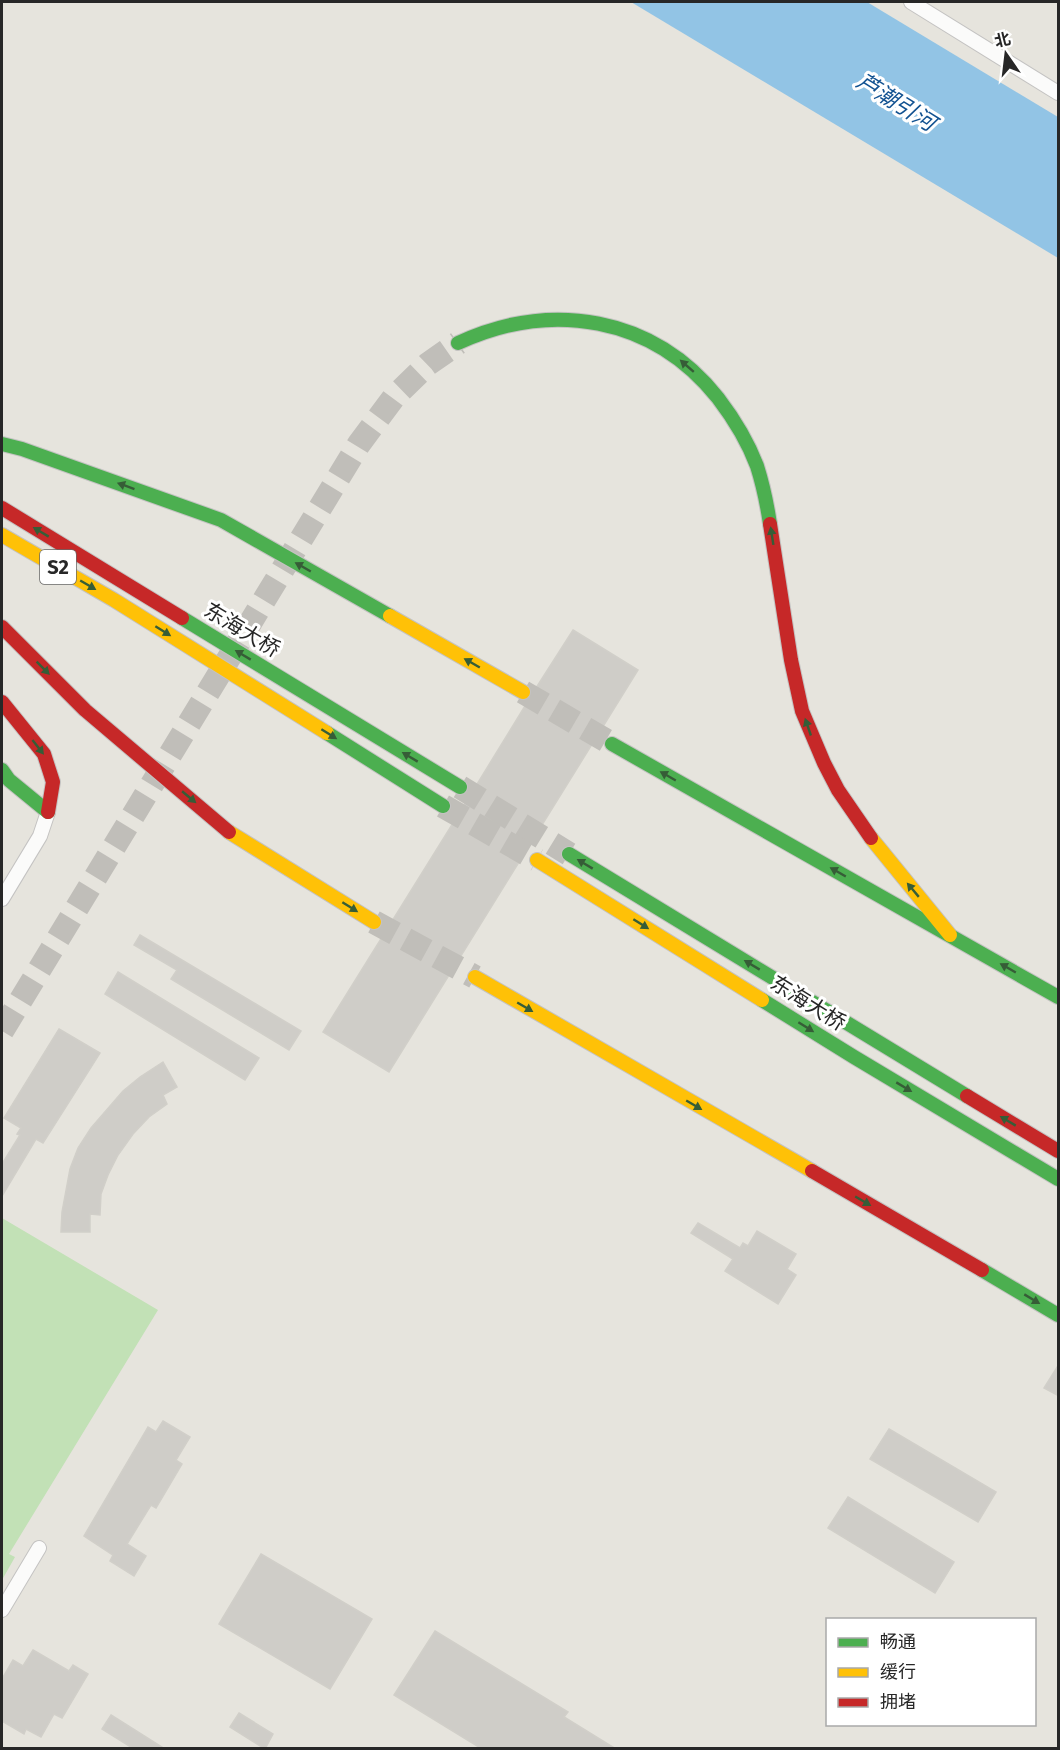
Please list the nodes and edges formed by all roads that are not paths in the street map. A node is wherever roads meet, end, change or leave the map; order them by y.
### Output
1 (911, 2) edge
2 (1059, 93) edge
3 (458, 343) tunnel mouth
4 (2, 444) edge
5 (2, 508) edge
6 (2, 535) edge
7 (2, 627) edge
8 (523, 692) tunnel mouth
9 (2, 702) edge
10 (612, 744) tunnel mouth
11 (2, 770) edge
12 (460, 787) tunnel mouth
13 (443, 806) tunnel mouth
14 (48, 812) junction
15 (569, 854) tunnel mouth
16 (537, 860) tunnel mouth
17 (2, 899) edge
18 (374, 922) tunnel mouth
19 (950, 935) junction
20 (475, 977) tunnel mouth
21 (1059, 997) edge
22 (1059, 1151) edge
23 (1059, 1179) edge
24 (1059, 1315) edge
25 (39, 1548) dead end
26 (2, 1610) edge

1 - 2 street
19 -> 3 main road
8 -> 4 main road
12 -> 5 main road, 东海大桥
6 -> 13 main road, 东海大桥 / S2
7 -> 18 main road
9 -> 14 main road
19 -> 10 main road
11 - 14 main road
14 - 17 street
22 -> 15 main road, 东海大桥
16 -> 23 main road, 东海大桥
21 -> 19 main road
20 -> 24 main road
25 - 26 street

